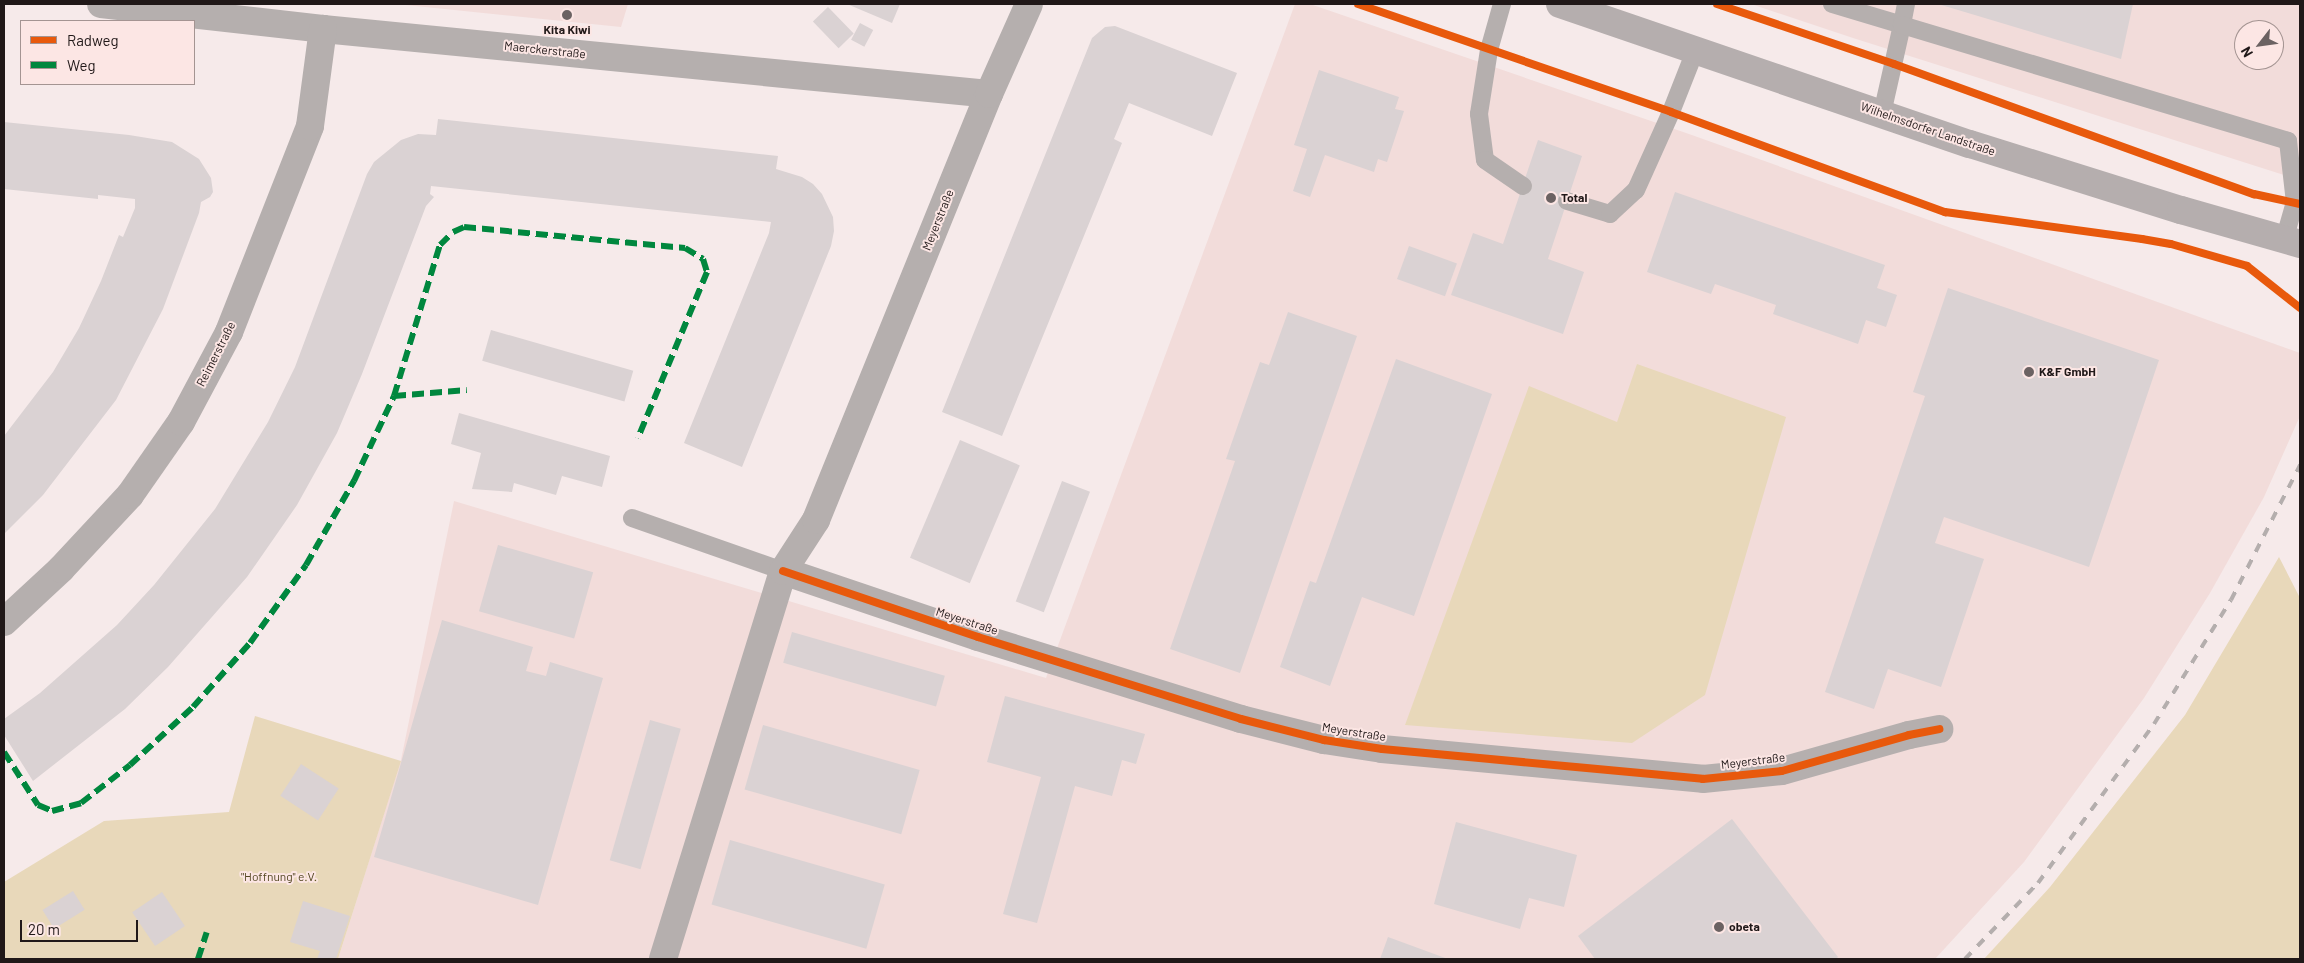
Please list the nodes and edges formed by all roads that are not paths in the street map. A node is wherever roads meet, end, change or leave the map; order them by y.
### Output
1 (101, 4) edge
2 (1029, 4) edge
3 (1502, 4) edge
4 (1560, 4) edge
5 (1832, 4) edge
6 (1906, 4) edge
7 (1902, 24) junction
8 (324, 29) junction
9 (1694, 51) junction
10 (989, 94) junction
11 (1882, 114) junction
12 (1523, 186) dead end
13 (1567, 201) dead end
14 (2292, 242) edge
15 (632, 518) dead end
16 (783, 571) junction
17 (4, 622) edge
18 (1939, 730) dead end
19 (663, 959) edge

1 - 8 street, Maerckerstraße
2 - 10 street, Meyerstraße
3 - 12 lane
4 - 9 main road, Wilhelmsdorfer Landstraße
5 - 7 lane
6 - 7 lane
7 - 11 lane
7 - 14 lane
8 - 10 street, Maerckerstraße
8 - 17 street, Reimerstraße
9 - 11 main road, Wilhelmsdorfer Landstraße
9 - 13 lane
10 - 16 street, Meyerstraße
11 - 14 main road, Wilhelmsdorfer Landstraße
15 - 16 lane
16 - 18 street, Meyerstraße
16 - 19 street, Meyerstraße

